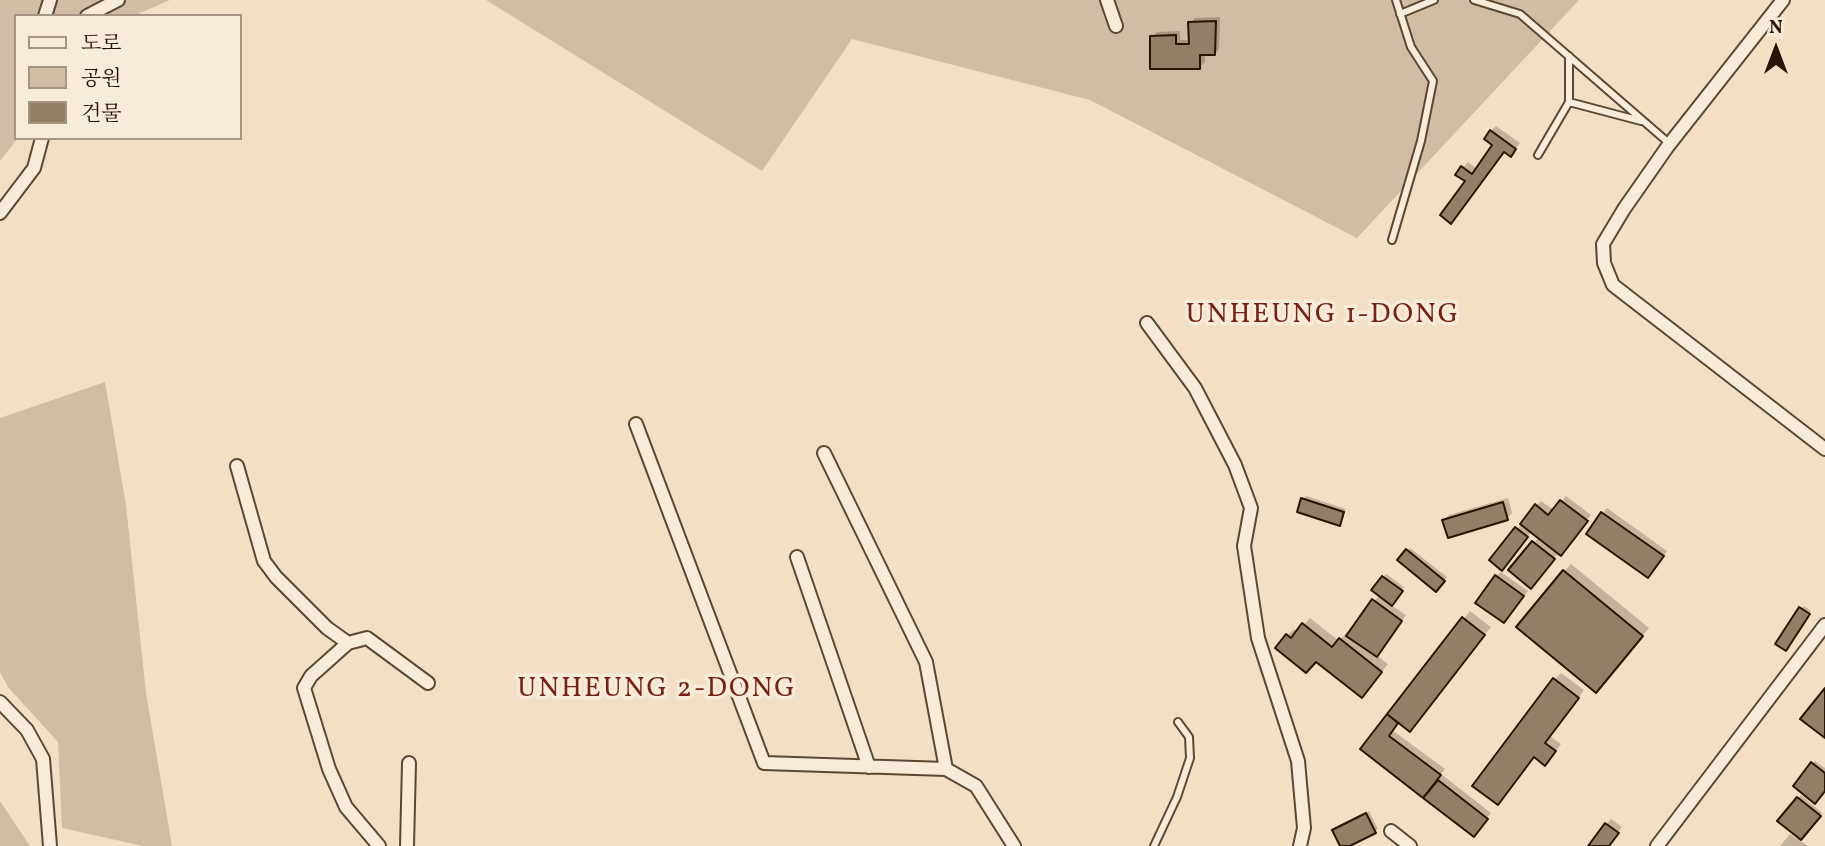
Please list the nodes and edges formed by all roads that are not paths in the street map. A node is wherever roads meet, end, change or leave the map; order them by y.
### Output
1 (118, 0) edge
2 (1107, 0) edge
3 (1396, 0) edge
4 (1434, 0) edge
5 (1474, 0) edge
6 (1783, 0) edge
7 (90, 14) edge
8 (1400, 14) junction
9 (1116, 26) dead end
10 (1569, 56) junction
11 (1569, 102) junction
12 (1644, 121) junction
13 (41, 140) edge
14 (1670, 144) junction
15 (1538, 155) dead end
16 (0, 213) edge
17 (1392, 240) dead end
18 (1147, 323) dead end
19 (636, 424) dead end
20 (1825, 449) edge
21 (824, 453) dead end
22 (237, 466) dead end
23 (797, 557) dead end
24 (1825, 625) edge
25 (348, 643) junction
26 (428, 683) dead end
27 (0, 702) edge
28 (1178, 722) dead end
29 (409, 763) dead end
30 (869, 766) junction
31 (946, 769) junction
32 (1391, 831) dead end
33 (1660, 845) edge
34 (50, 846) edge
35 (379, 846) edge
36 (407, 846) edge
37 (1014, 846) edge
38 (1154, 846) edge
39 (1300, 846) edge
40 (1410, 846) edge

1 - 7 street
2 - 9 street
3 - 8 lane
4 - 8 lane
5 - 10 lane
6 - 14 street
8 - 17 lane
10 - 11 lane
10 - 12 lane
11 - 12 lane
11 - 15 lane
12 - 14 lane
13 - 16 street
14 - 20 street
18 - 39 street
19 - 30 street
21 - 31 street
22 - 25 street
23 - 30 street
24 - 33 street
25 - 26 street
25 - 35 street
27 - 34 street
28 - 38 lane
29 - 36 street
30 - 31 street
31 - 37 street
32 - 40 street

